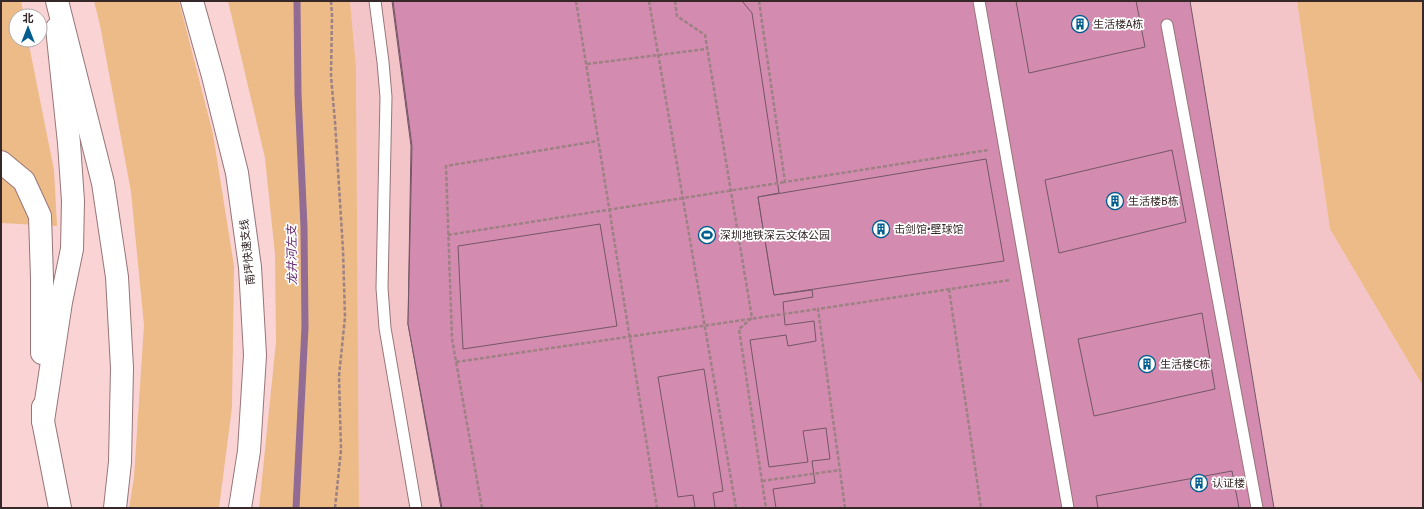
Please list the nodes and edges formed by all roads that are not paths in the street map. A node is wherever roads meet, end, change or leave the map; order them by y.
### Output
1 (55, 1) edge
2 (192, 1) edge
3 (375, 1) edge
4 (979, 1) edge
5 (1167, 25) dead end
6 (1, 162) edge
7 (43, 421) junction
8 (60, 508) edge
9 (115, 508) edge
10 (240, 508) edge
11 (416, 508) edge
12 (1068, 508) edge
13 (1257, 508) edge

1 - 7 main road
1 - 9 main road
2 - 10 main road, 南坪快速支线
3 - 11 lane
4 - 12 lane
5 - 13 lane
6 - 7 main road
7 - 8 main road

